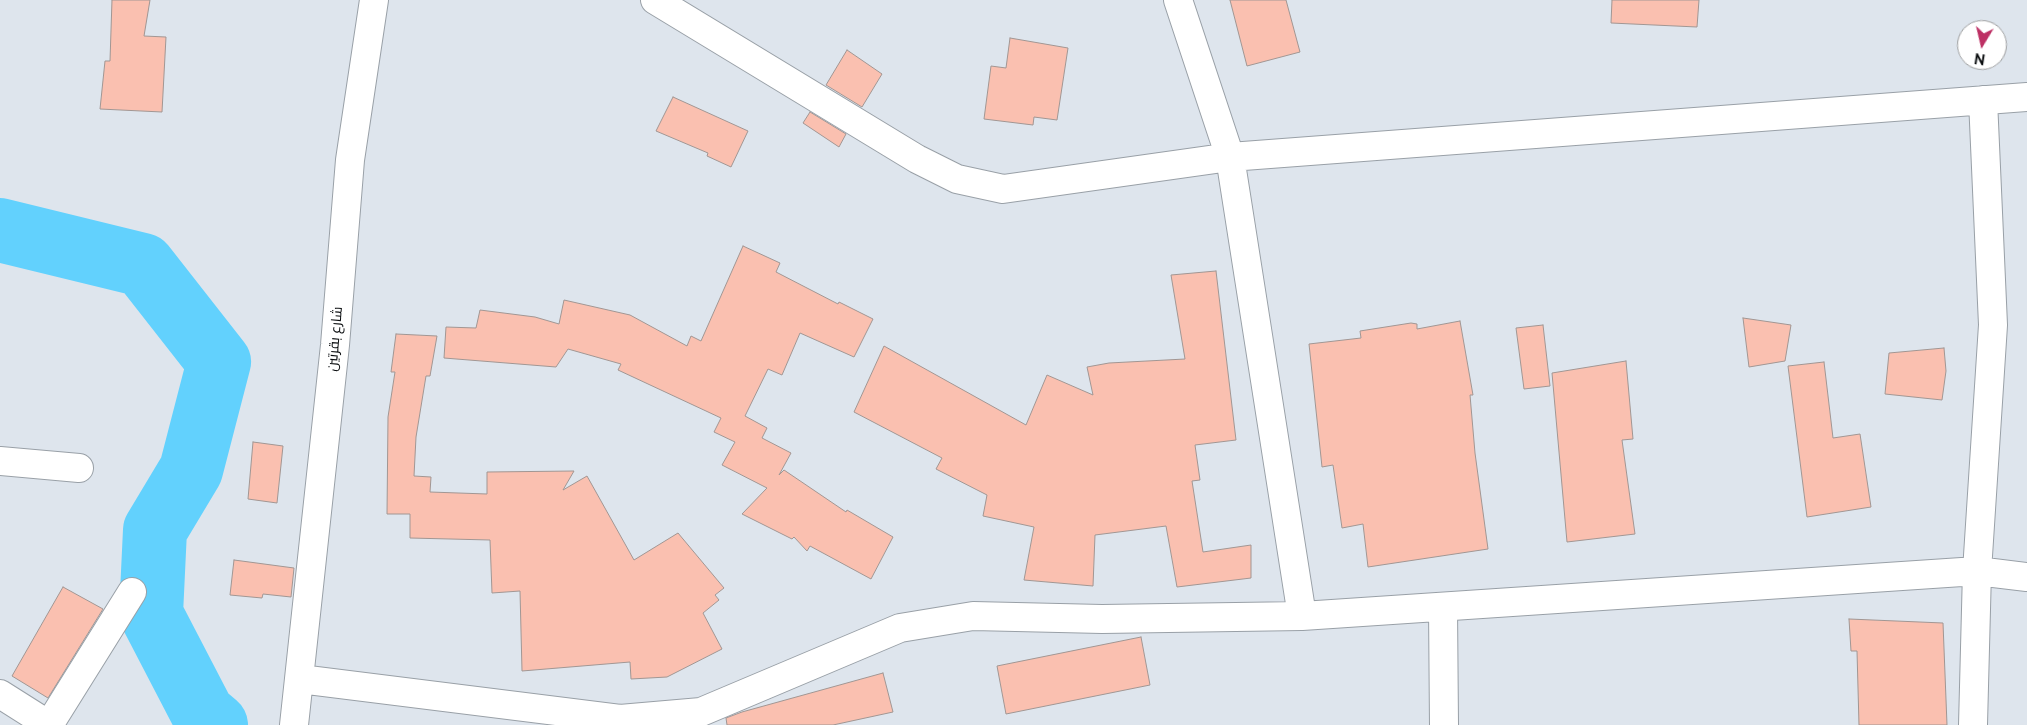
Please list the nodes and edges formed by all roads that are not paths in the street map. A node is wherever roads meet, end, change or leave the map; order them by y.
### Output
1 (374, 0) edge
2 (655, 0) edge
3 (1178, 0) edge
4 (2027, 97) edge
5 (1983, 100) junction
6 (1230, 157) junction
7 (0, 461) edge
8 (79, 468) dead end
9 (1977, 571) junction
10 (2027, 577) edge
11 (132, 592) dead end
12 (1443, 606) junction
13 (1302, 616) junction
14 (300, 679) junction
15 (0, 694) edge
16 (49, 725) edge
17 (294, 725) edge
18 (1444, 725) edge
19 (1972, 725) edge

1 - 14 street, شارع بقرتين
2 - 6 street
3 - 6 street
4 - 5 street
5 - 6 street
5 - 9 street
6 - 13 street
7 - 8 street
9 - 10 street
9 - 12 street
9 - 19 street
11 - 16 street
12 - 13 street
12 - 18 street
13 - 14 street
14 - 17 street, شارع بقرتين
15 - 16 street

